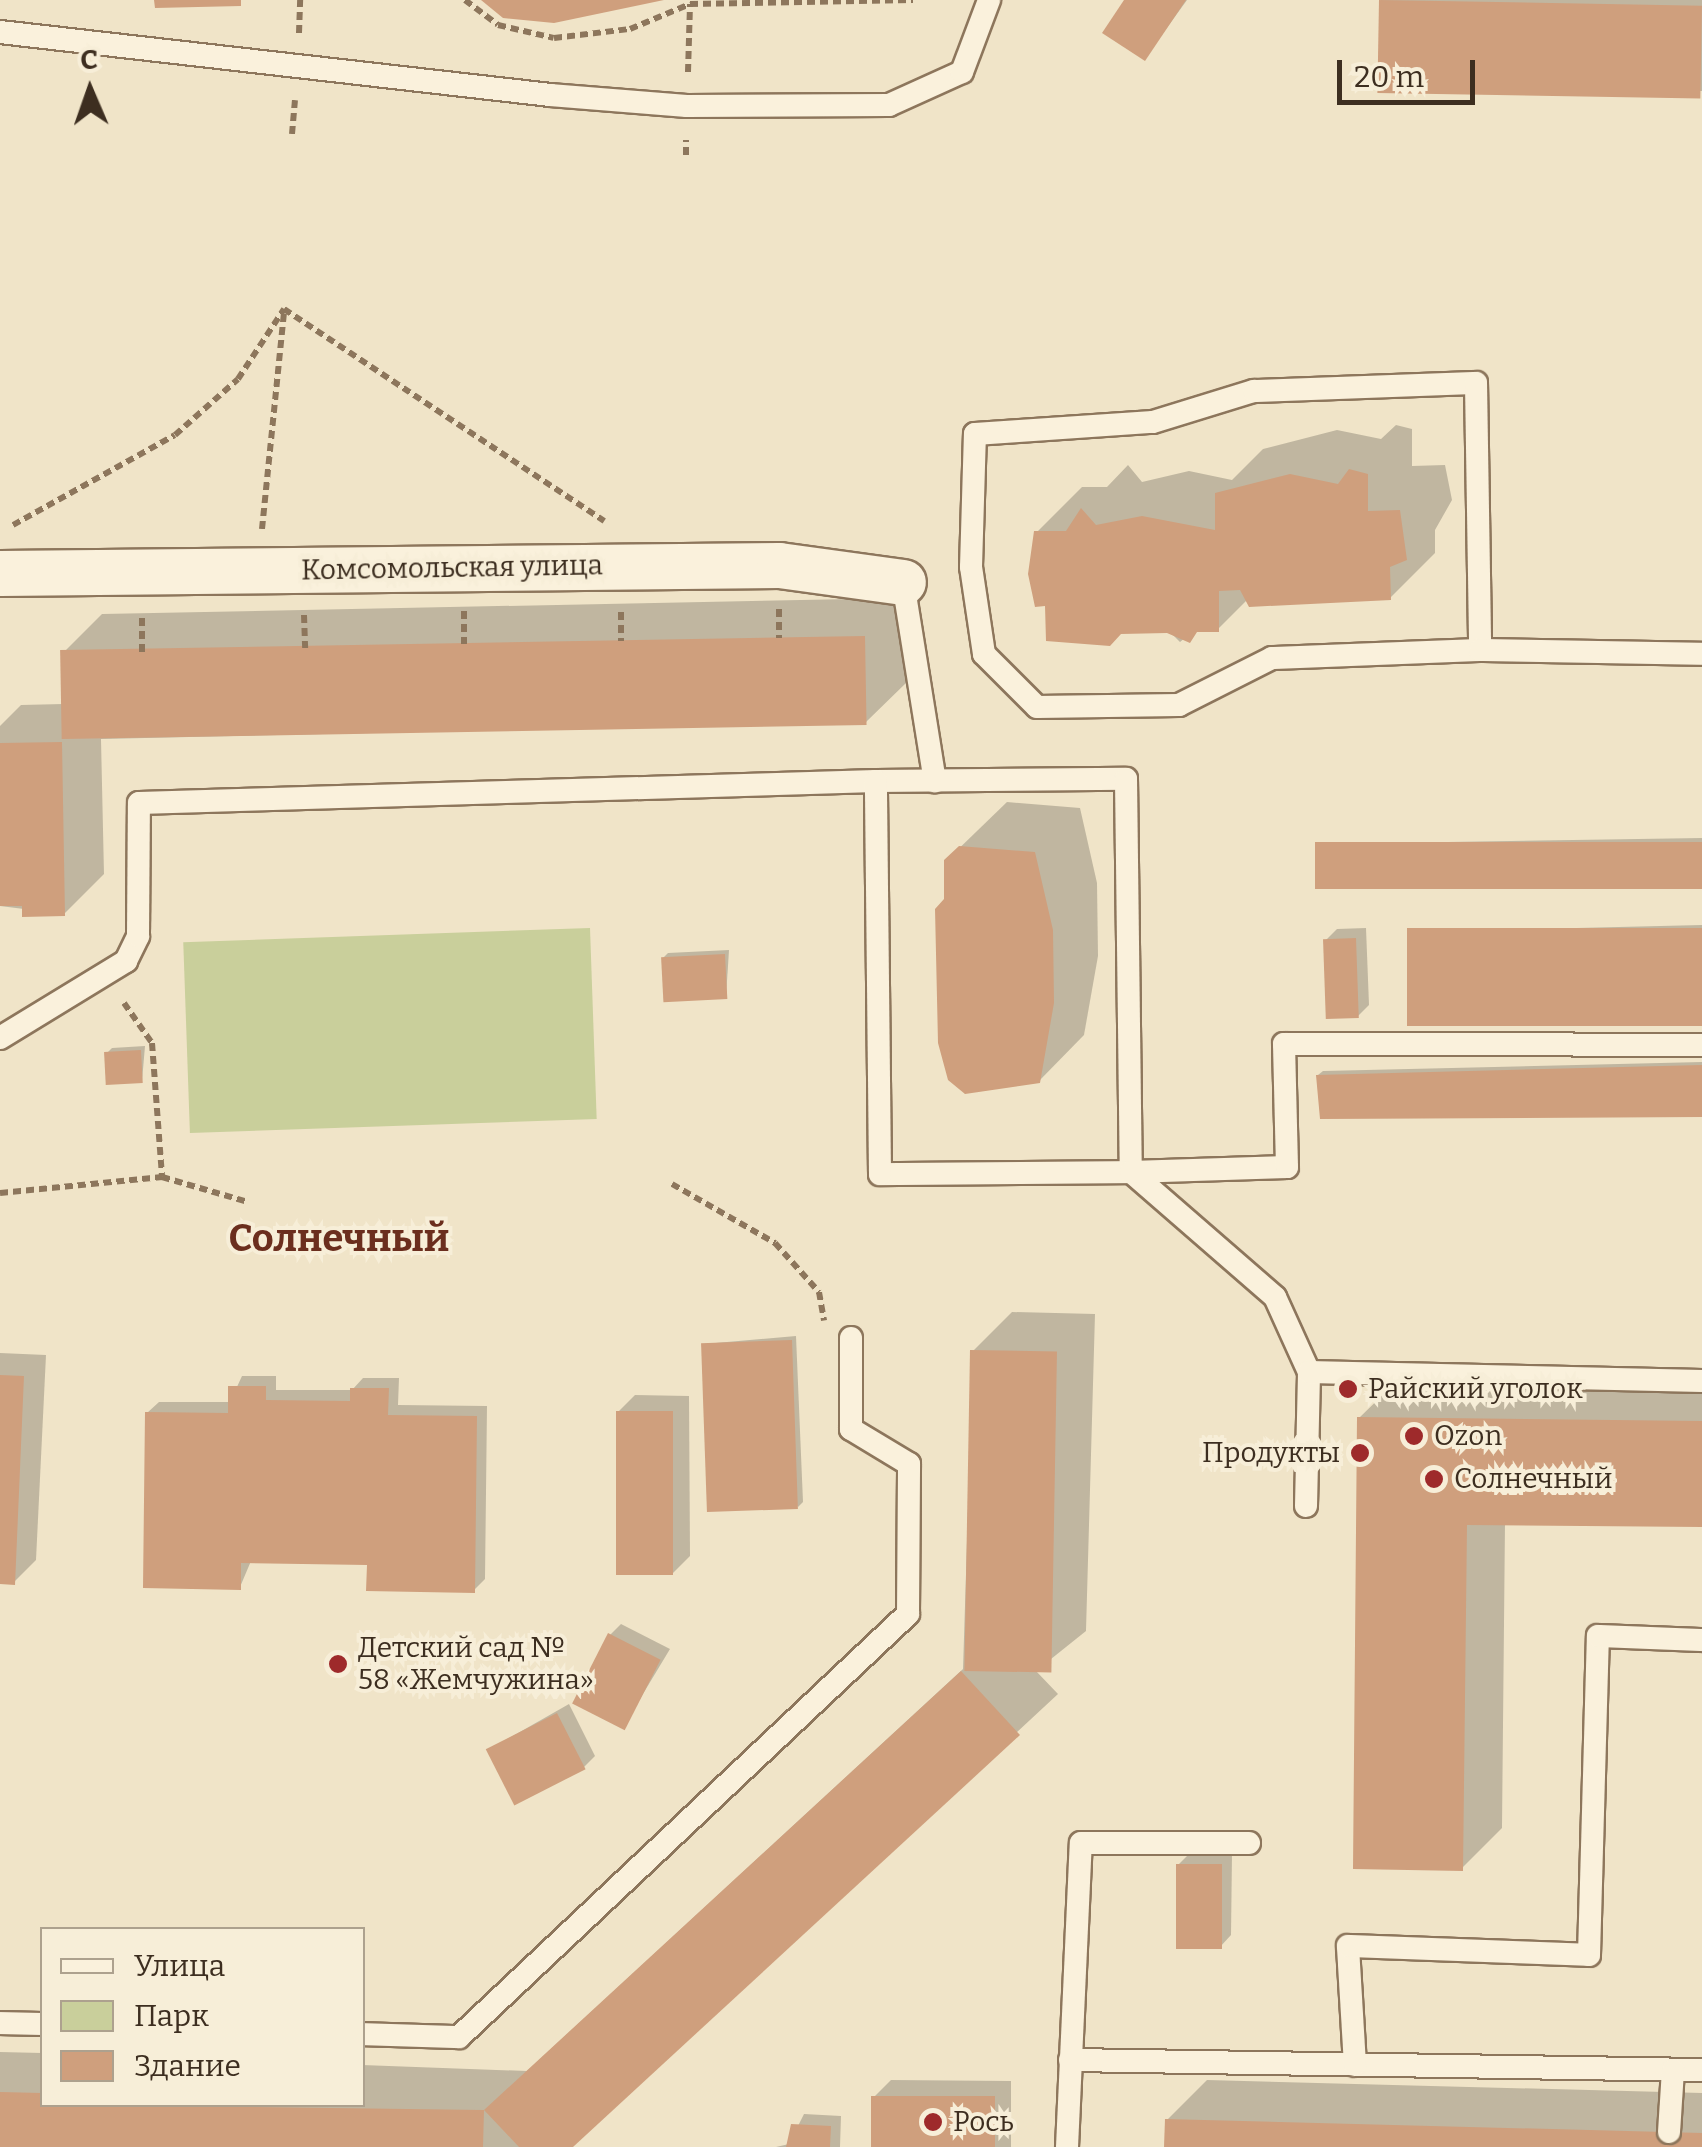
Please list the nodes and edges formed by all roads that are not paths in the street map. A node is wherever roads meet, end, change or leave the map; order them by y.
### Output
1 (989, 0) edge
2 (0, 32) edge
3 (0, 572) edge
4 (903, 582) joint
5 (1480, 650) junction
6 (1702, 654) edge
7 (935, 781) junction
8 (876, 782) junction
9 (0, 1038) edge
10 (1702, 1045) edge
11 (1131, 1172) junction
12 (851, 1338) road end
13 (1309, 1372) junction
14 (1702, 1381) edge
15 (1306, 1506) dead end
16 (1702, 1640) edge
17 (1249, 1843) dead end
18 (0, 2023) edge
19 (40, 2024) edge
20 (365, 2034) edge
21 (1070, 2060) junction
22 (1355, 2065) junction
23 (1672, 2070) junction
24 (1702, 2070) edge
25 (1669, 2132) dead end
26 (1067, 2147) edge

1 - 2 lane
3 - 4 street, Комсомольская улица
4 - 7 lane
5 - 5 lane
5 - 6 lane
7 - 8 lane
7 - 11 lane
8 - 9 lane
8 - 11 lane
10 - 11 lane
11 - 13 lane
12 - 20 lane
13 - 14 lane
13 - 15 lane
16 - 22 lane
17 - 21 lane
18 - 19 lane
21 - 22 lane
21 - 26 lane
22 - 23 lane
23 - 24 lane
23 - 25 lane

